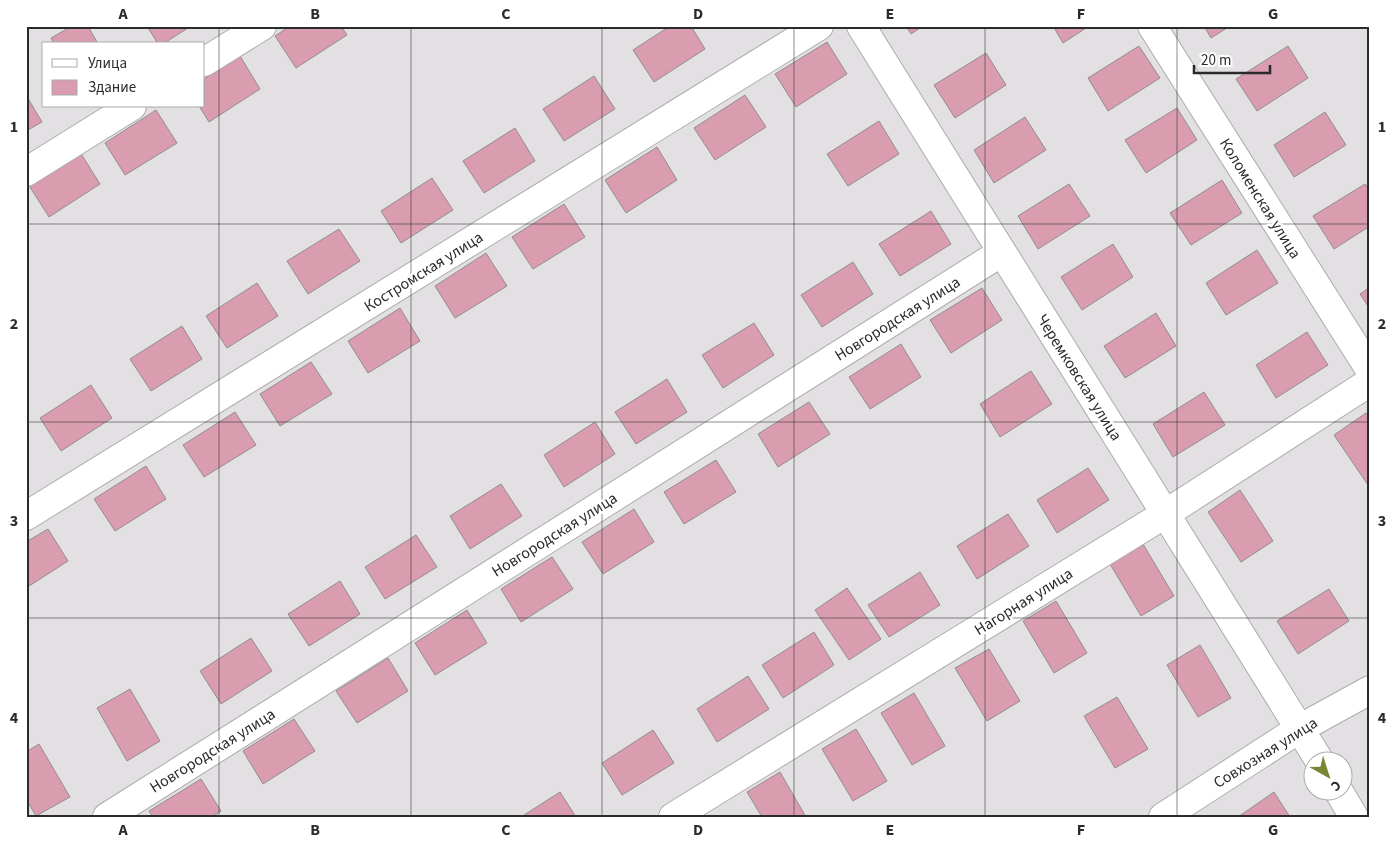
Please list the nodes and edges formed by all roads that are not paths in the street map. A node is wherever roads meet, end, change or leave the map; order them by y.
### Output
1 (262, 26) edge
2 (819, 26) edge
3 (861, 26) edge
4 (1152, 26) edge
5 (205, 61) edge
6 (129, 108) edge
7 (26, 172) edge
8 (1002, 252) junction
9 (1370, 370) edge
10 (1370, 382) edge
11 (1165, 514) junction
12 (26, 516) edge
13 (1370, 690) edge
14 (1299, 728) junction
15 (1313, 750) edge
16 (1344, 800) edge
17 (107, 817) edge
18 (674, 817) edge
19 (1163, 817) edge
20 (1354, 817) edge

1 - 5 street
2 - 12 street, Костромская улица
3 - 8 street, Черемковская улица
4 - 9 street, Коломенская улица
6 - 7 street
8 - 11 street, Черемковская улица
8 - 17 street, Новгородская улица
10 - 11 street, Нагорная улица
11 - 14 street, Черемковская улица
11 - 18 street, Нагорная улица
13 - 14 street, Совхозная улица
14 - 15 street, Черемковская улица
14 - 19 street, Совхозная улица
16 - 20 street

